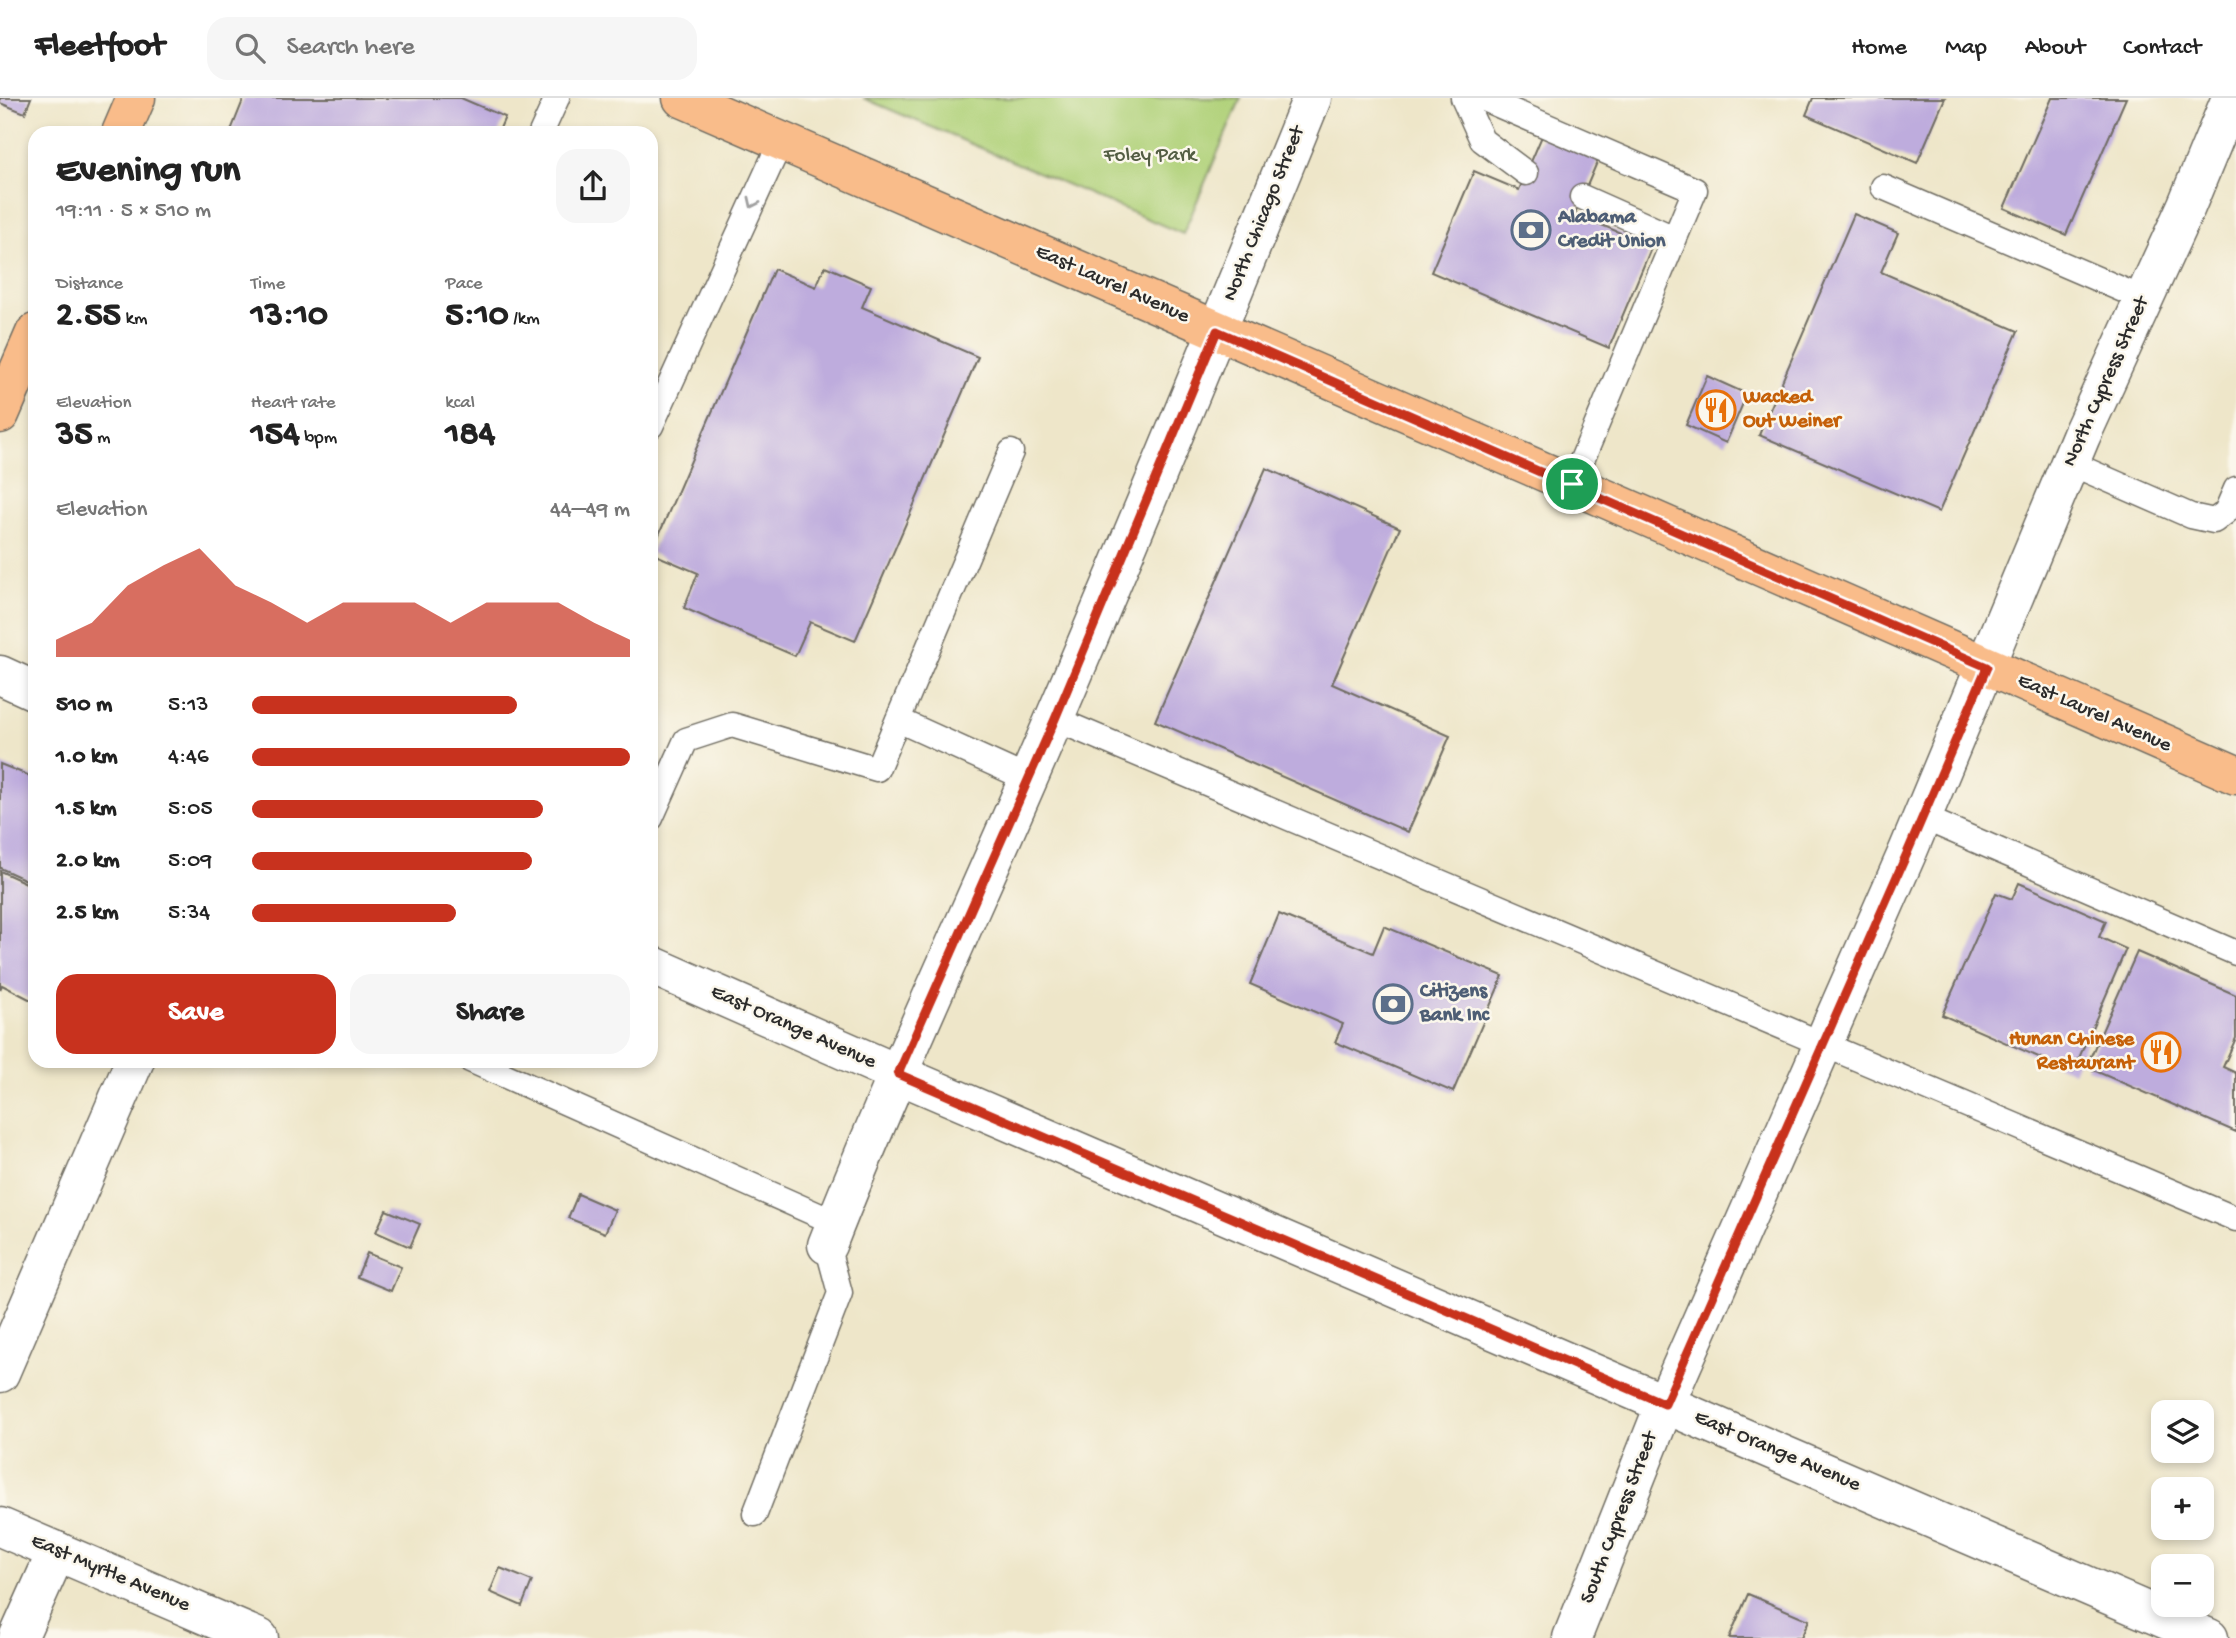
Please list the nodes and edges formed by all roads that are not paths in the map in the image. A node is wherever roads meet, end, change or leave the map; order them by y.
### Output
1 (136, 98) edge
2 (557, 98) edge
3 (682, 98) edge
4 (1312, 98) edge
5 (1463, 98) edge
6 (1482, 98) edge
7 (2231, 98) edge
8 (124, 126) edge
9 (544, 126) edge
10 (781, 141) junction
11 (1526, 173) dead end
12 (1883, 187) dead end
13 (1582, 197) dead end
14 (1674, 239) junction
15 (2144, 299) junction
16 (1217, 331) junction
17 (28, 349) edge
18 (658, 411) edge
19 (0, 414) edge
20 (1011, 452) dead end
21 (2070, 463) junction
22 (1572, 484) junction
23 (2236, 489) edge
24 (1987, 667) junction
25 (0, 675) edge
26 (28, 688) edge
27 (1055, 719) junction
28 (898, 720) junction
29 (2236, 775) edge
30 (1028, 779) junction
31 (658, 802) edge
32 (1922, 817) junction
33 (2236, 953) edge
34 (658, 968) edge
35 (1822, 1044) junction
36 (132, 1068) edge
37 (487, 1068) edge
38 (898, 1074) junction
39 (2236, 1219) edge
40 (831, 1234) junction
41 (0, 1373) edge
42 (1665, 1404) junction
43 (755, 1514) dead end
44 (0, 1527) edge
45 (57, 1551) junction
46 (18, 1638) edge
47 (259, 1638) edge
48 (1572, 1638) edge
49 (2209, 1638) edge

1 - 8 main road
2 - 9 lane
3 - 10 main road, East Laurel Avenue
4 - 16 street, North Chicago Street
5 - 11 lane
6 - 14 lane
7 - 15 street, North Cypress Street
10 - 16 main road, East Laurel Avenue
10 -> 18 lane
12 - 15 lane
13 - 14 lane
14 - 22 lane
15 - 21 street, North Cypress Street
16 - 22 main road, East Laurel Avenue
16 - 27 street, North Chicago Street
17 - 19 main road
20 - 28 lane
21 - 23 lane
21 - 24 street, North Cypress Street
22 - 24 main road, East Laurel Avenue
24 - 29 main road, East Laurel Avenue
24 - 32 street, South Cypress Street
25 - 26 street
27 - 30 street, North Chicago Street
27 - 35 lane
28 - 30 lane
28 - 31 lane
30 - 38 street, North Chicago Street
32 - 33 lane
32 - 35 street, South Cypress Street
34 - 38 street, East Orange Avenue
35 - 39 lane
35 - 42 street, South Cypress Street
36 - 41 street
37 - 40 lane
38 - 40 street, North Chicago Street
38 - 42 street, East Orange Avenue
40 - 43 lane
42 - 48 street, South Cypress Street
42 - 49 street, East Orange Avenue
44 - 45 street, East Myrtle Avenue
45 - 46 street
45 - 47 street, East Myrtle Avenue

